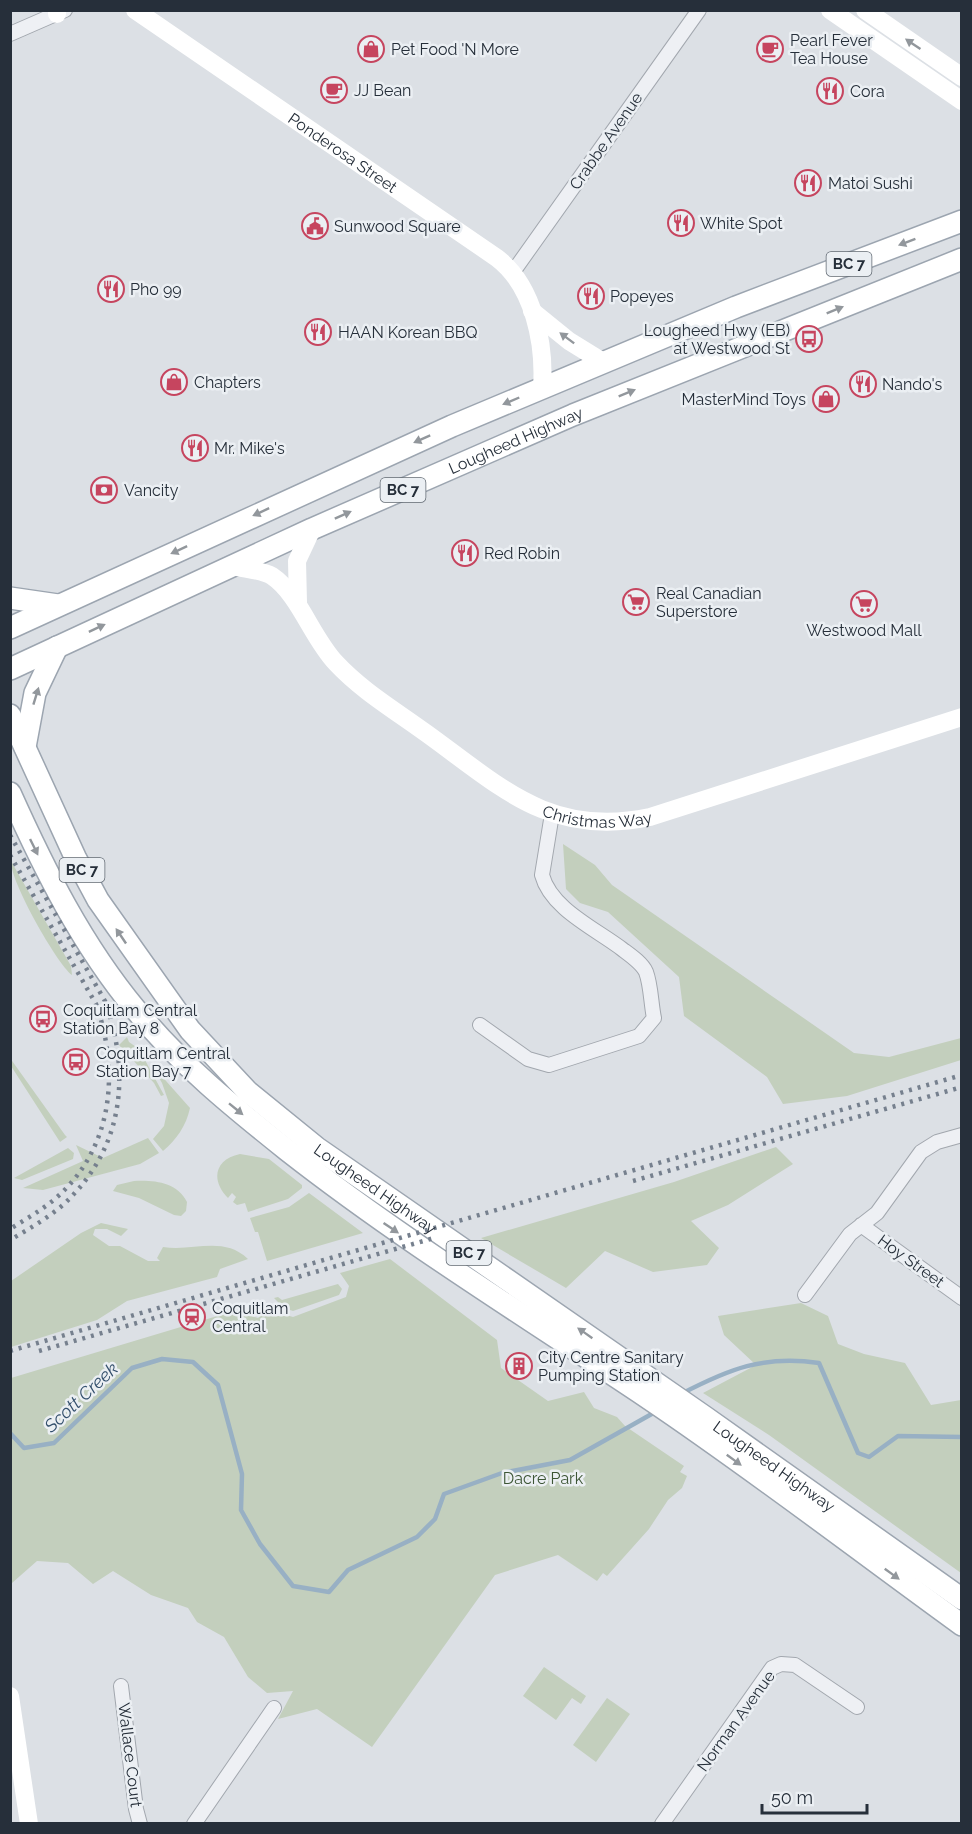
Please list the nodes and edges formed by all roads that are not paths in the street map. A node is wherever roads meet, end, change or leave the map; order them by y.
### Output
1 (135, 10) edge
2 (699, 10) edge
3 (830, 10) edge
4 (865, 10) edge
5 (59, 12) edge
6 (10, 34) edge
7 (962, 77) edge
8 (962, 102) edge
9 (962, 221) edge
10 (962, 259) edge
11 (513, 272) junction
12 (532, 311) junction
13 (603, 362) junction
14 (542, 388) junction
15 (312, 529) junction
16 (233, 566) junction
17 (10, 598) edge
18 (298, 603) junction
19 (58, 605) junction
20 (10, 628) edge
21 (57, 647) junction
22 (10, 669) edge
23 (10, 715) edge
24 (962, 717) edge
25 (25, 747) junction
26 (10, 793) edge
27 (552, 814) junction
28 (480, 1025) dead end
29 (962, 1135) edge
30 (861, 1225) junction
31 (805, 1295) dead end
32 (962, 1298) edge
33 (658, 1395) junction
34 (696, 1421) junction
35 (962, 1599) edge
36 (962, 1625) edge
37 (121, 1686) dead end
38 (10, 1696) edge
39 (857, 1707) dead end
40 (274, 1708) dead end
41 (29, 1824) edge
42 (140, 1824) edge
43 (194, 1824) edge
44 (662, 1824) edge

1 - 11 street, Ponderosa Street
2 - 11 street, Crabbe Avenue
3 - 8 street
7 -> 4 street
5 - 6 street
9 -> 13 main road, BC 7
15 -> 10 main road, Lougheed Highway / BC 7
11 - 12 street, Ponderosa Street
13 -> 12 street, Ponderosa Street
12 - 14 street, Ponderosa Street
13 - 14 main road, BC 7
14 -> 19 main road, BC 7
15 - 16 main road, Lougheed Highway / BC 7
15 - 18 street, Christmas Way
16 - 18 street, Christmas Way
21 -> 16 main road, Lougheed Highway / BC 7
17 - 19 main road
18 - 27 street, Christmas Way
19 - 20 main road, BC 7
21 - 22 main road, Lougheed Highway / BC 7
25 -> 21 main road
23 - 25 main road, Lougheed Highway / BC 7
24 - 27 street, Christmas Way
33 -> 25 main road, Lougheed Highway / BC 7
26 -> 33 main road, Lougheed Highway / BC 7
27 - 28 street
29 - 30 street
30 - 31 street
30 - 32 street, Hoy Street
33 - 34 main road, Lougheed Highway / BC 7
34 - 35 main road, Lougheed Highway / BC 7
34 -> 36 main road, Lougheed Highway / BC 7
37 - 42 street, Wallace Court
38 - 41 street
39 - 44 street, Norman Avenue
40 - 43 street

